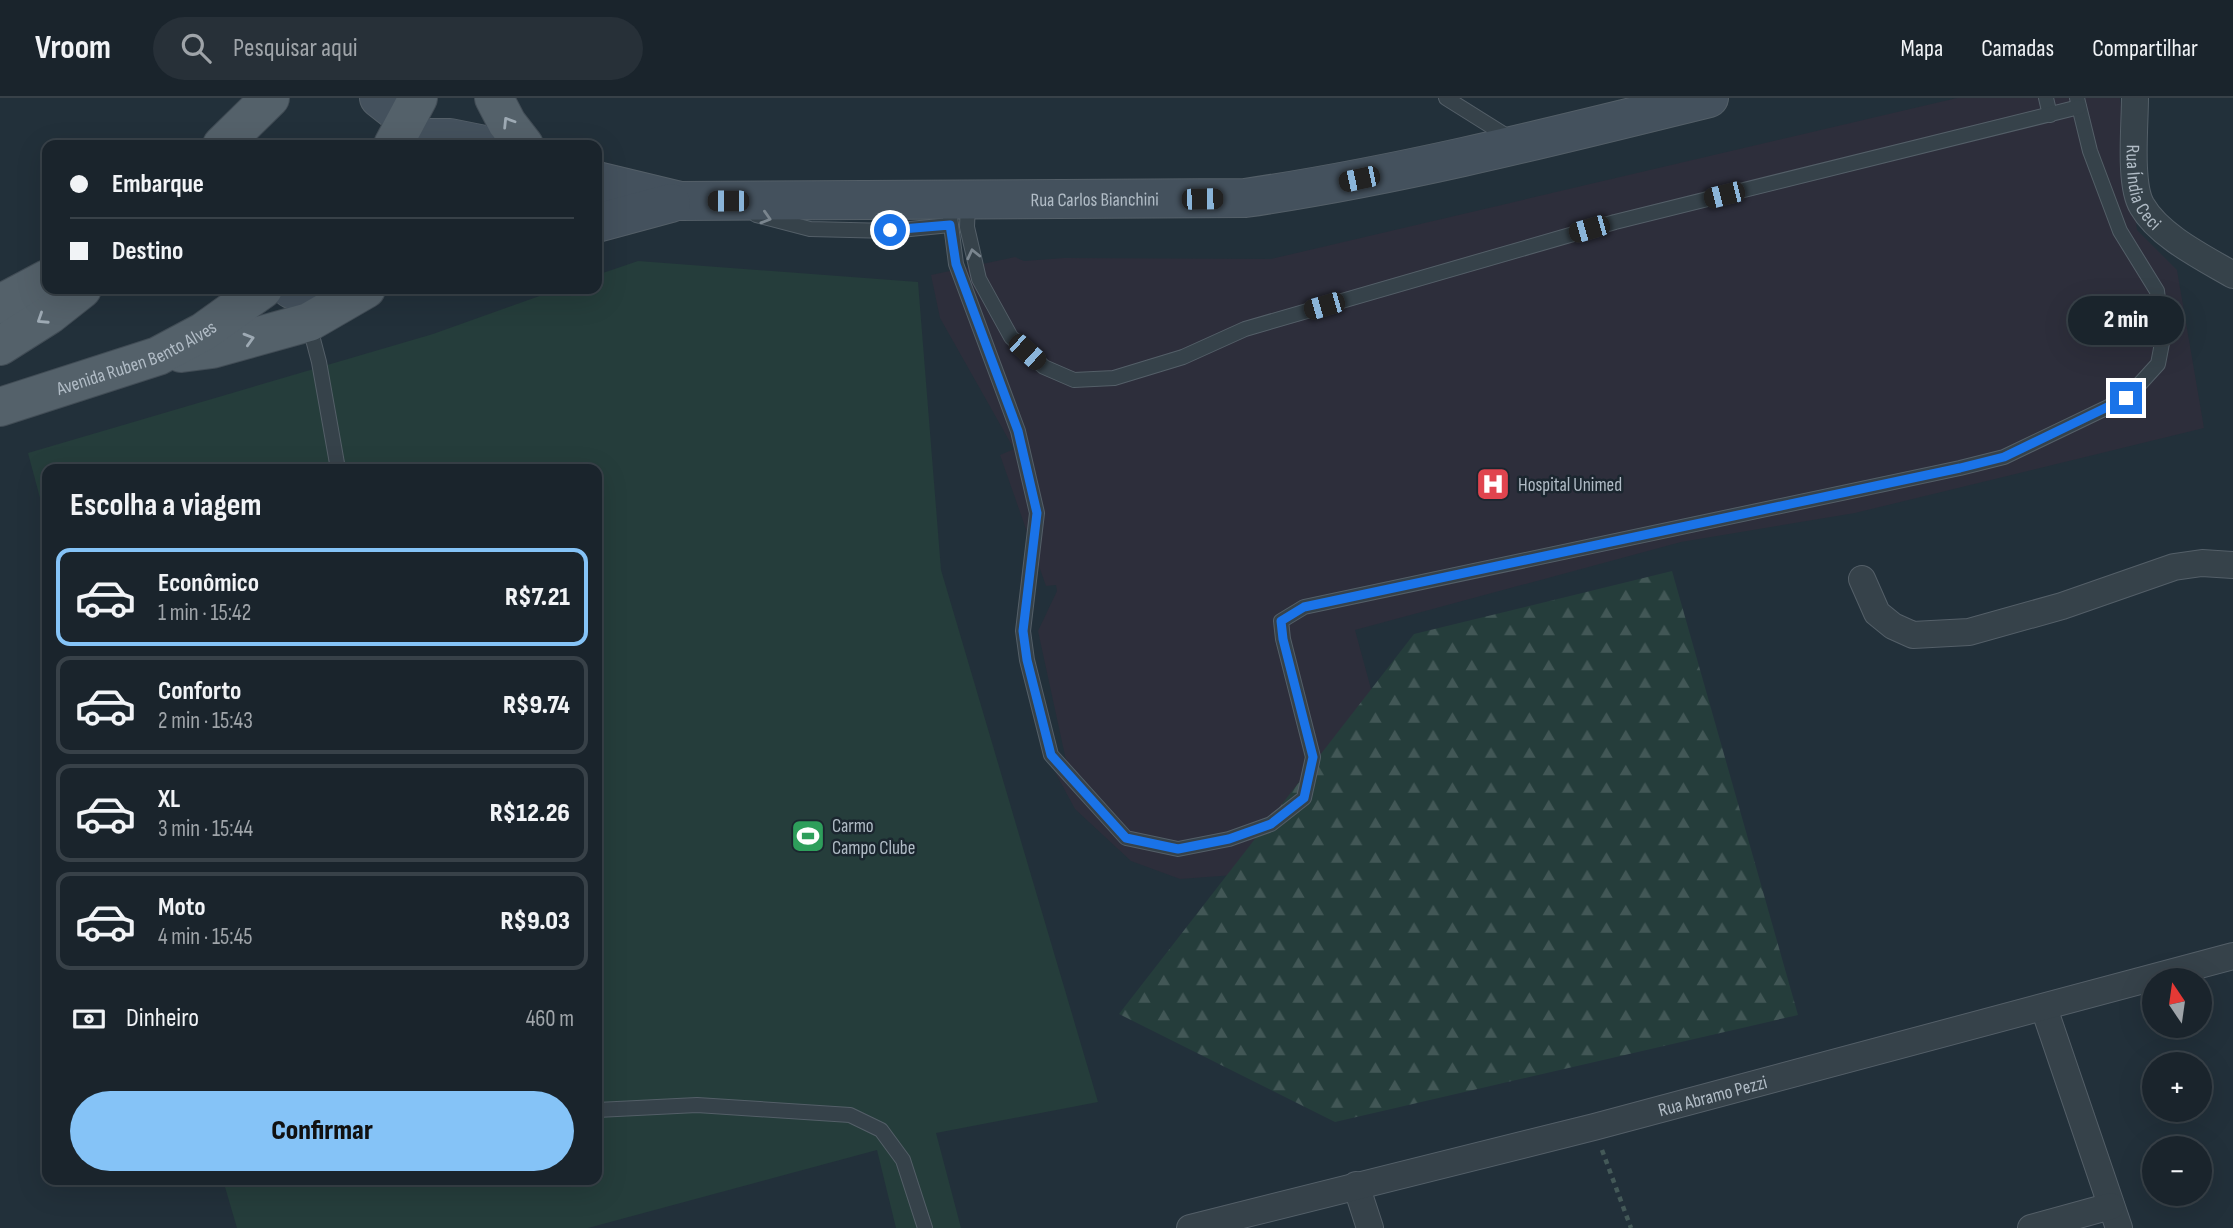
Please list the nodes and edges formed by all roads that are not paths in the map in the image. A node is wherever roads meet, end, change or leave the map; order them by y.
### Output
1 (277, 98) edge
2 (494, 98) edge
3 (1446, 98) edge
4 (1709, 98) edge
5 (2046, 98) edge
6 (2135, 98) edge
7 (2078, 103) edge
8 (2050, 115) junction
9 (407, 124) edge
10 (242, 128) edge
11 (460, 140) edge
12 (520, 140) edge
13 (1520, 145) junction
14 (602, 182) edge
15 (690, 201) junction
16 (955, 208) junction
17 (602, 222) edge
18 (2233, 275) edge
19 (42, 282) edge
20 (76, 294) edge
21 (256, 294) edge
22 (316, 294) edge
23 (341, 294) edge
24 (357, 294) edge
25 (0, 304) edge
26 (993, 306) junction
27 (975, 317) junction
28 (309, 322) junction
29 (0, 346) edge
30 (158, 356) junction
31 (0, 407) edge
32 (337, 464) edge
33 (2232, 564) edge
34 (1862, 579) dead end
35 (2233, 956) edge
36 (2043, 1008) junction
37 (602, 1110) edge
38 (1356, 1185) junction
39 (2115, 1217) edge
40 (925, 1228) edge
41 (1190, 1228) edge
42 (1370, 1228) edge
43 (2031, 1228) edge

1 - 10 street
12 -> 2 main road
3 - 13 lane
4 - 13 street, Rua Carlos Bianchini
5 - 8 lane
6 - 18 street, Rua Índia Ceci
7 - 8 lane
7 - 27 lane
8 - 26 lane
9 - 11 street
13 - 16 street, Rua Carlos Bianchini
14 - 15 street, Rua Carlos Bianchini
15 - 16 street, Rua Carlos Bianchini
15 - 17 street, Rua Carlos Bianchini
26 -> 16 lane
16 - 27 lane
19 - 25 main road
20 -> 29 main road
21 - 30 main road, Avenida Ruben Bento Alves
22 - 23 street
24 - 28 main road
26 - 27 lane
30 -> 28 main road
28 - 32 lane
30 - 31 main road, Avenida Ruben Bento Alves
33 - 34 street
35 - 36 street, Rua Abramo Pezzi
36 - 38 street, Rua Abramo Pezzi
36 - 39 street
37 - 40 lane
38 - 41 street, Rua Abramo Pezzi
38 - 42 street
39 - 43 street

